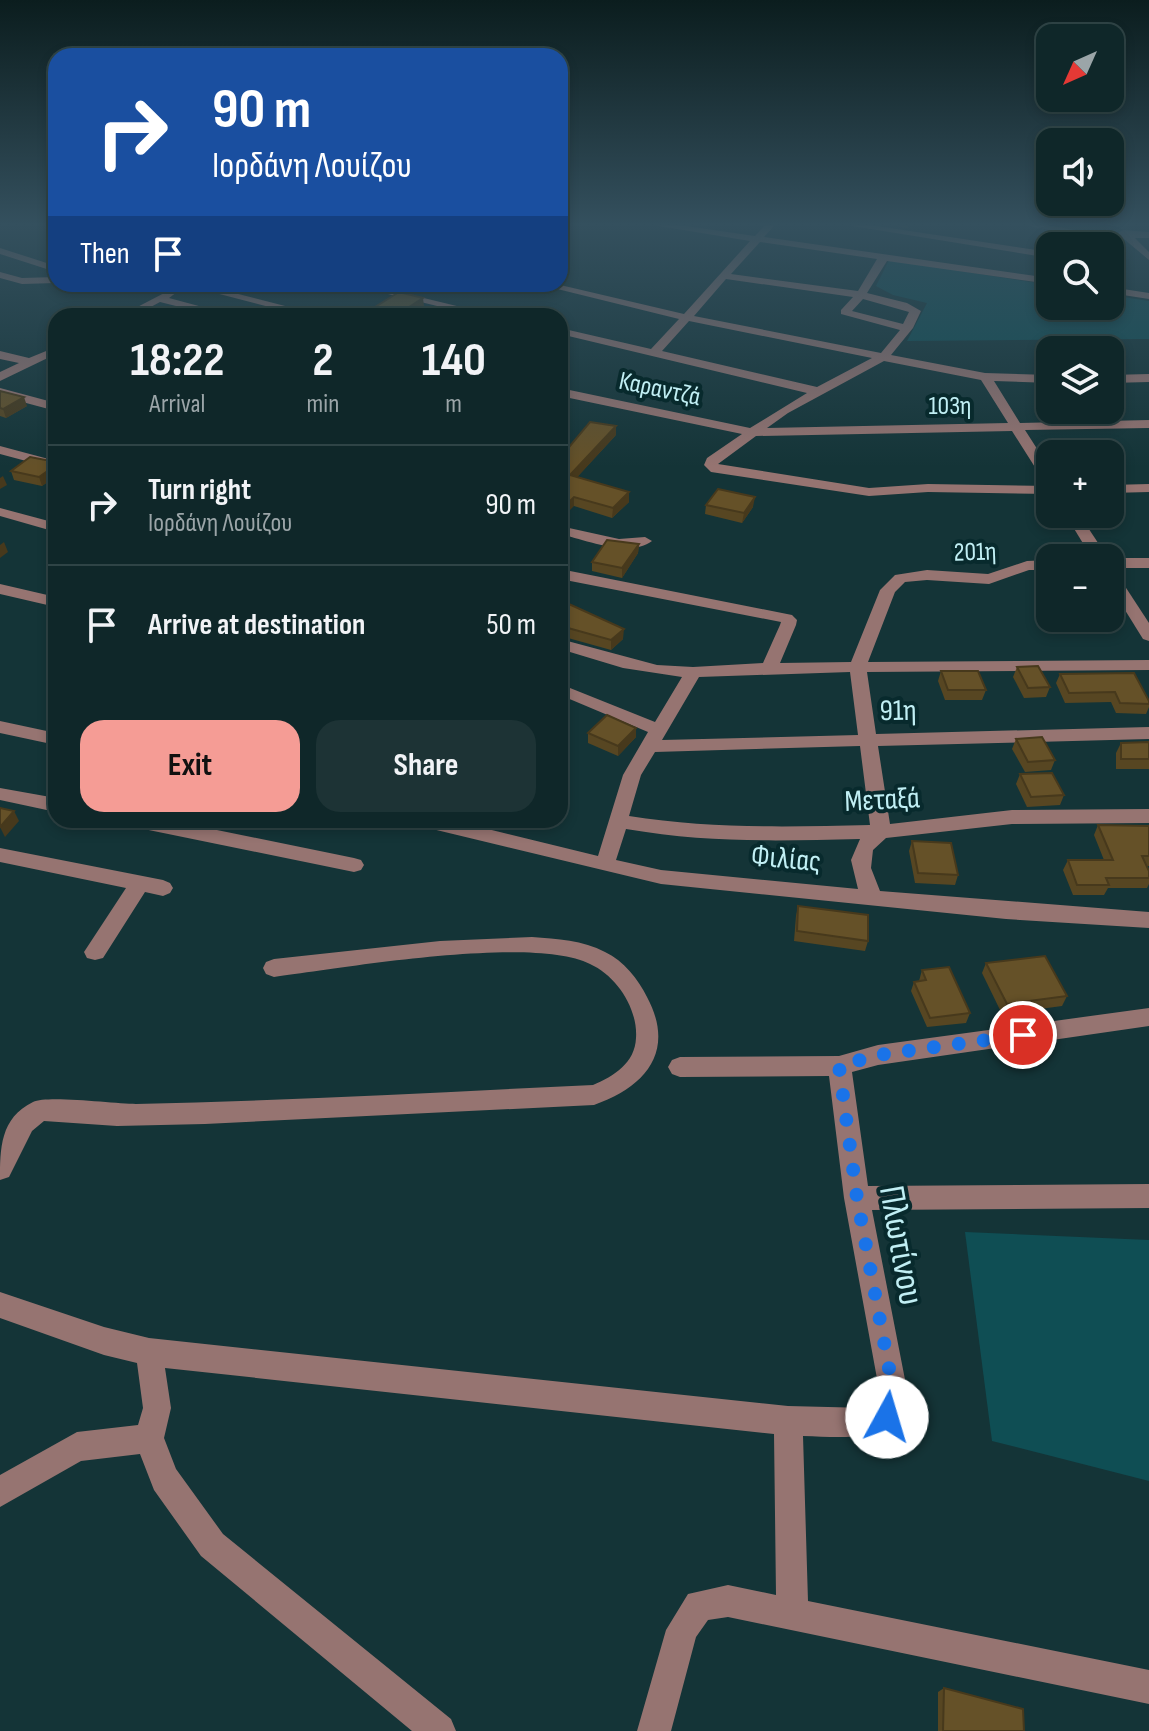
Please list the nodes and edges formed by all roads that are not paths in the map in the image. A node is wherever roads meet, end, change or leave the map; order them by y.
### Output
1 (636, 306) edge
2 (699, 306) edge
3 (851, 306) edge
4 (908, 306) edge
5 (688, 318) junction
6 (907, 328) junction
7 (568, 333) edge
8 (654, 353) junction
9 (48, 354) edge
10 (0, 355) edge
11 (884, 356) junction
12 (29, 362) junction
13 (0, 377) edge
14 (985, 377) junction
15 (1149, 378) edge
16 (1036, 379) edge
17 (1124, 379) edge
18 (0, 392) edge
19 (820, 392) junction
20 (568, 394) edge
21 (48, 405) edge
22 (1149, 424) edge
23 (1018, 429) junction
24 (751, 432) junction
25 (0, 450) edge
26 (1036, 458) edge
27 (48, 463) edge
28 (1149, 488) edge
29 (1124, 489) edge
30 (1036, 490) edge
31 (0, 512) edge
32 (48, 526) edge
33 (568, 532) edge
34 (645, 541) dead end
35 (1124, 563) edge
36 (1149, 563) edge
37 (1036, 566) edge
38 (568, 576) edge
39 (0, 589) edge
40 (1124, 596) edge
41 (48, 600) edge
42 (1149, 636) edge
43 (568, 646) edge
44 (1149, 665) edge
45 (770, 667) junction
46 (858, 667) junction
47 (693, 672) junction
48 (568, 693) edge
49 (0, 727) edge
50 (1149, 733) edge
51 (48, 737) edge
52 (654, 738) junction
53 (867, 739) junction
54 (0, 794) edge
55 (48, 803) edge
56 (1149, 816) edge
57 (620, 821) junction
58 (173, 828) edge
59 (456, 828) edge
60 (881, 832) junction
61 (0, 855) edge
62 (354, 865) dead end
63 (605, 865) junction
64 (139, 884) junction
65 (163, 888) dead end
66 (871, 895) junction
67 (1149, 920) edge
68 (95, 952) dead end
69 (274, 968) dead end
70 (1149, 1017) edge
71 (839, 1066) junction
72 (680, 1067) dead end
73 (0, 1169) edge
74 (1149, 1196) edge
75 (857, 1198) junction
76 (0, 1305) edge
77 (149, 1352) junction
78 (788, 1421) junction
79 (149, 1438) junction
80 (0, 1492) edge
81 (792, 1614) junction
82 (1149, 1687) edge
83 (439, 1731) edge
84 (654, 1731) edge

1 - 5 street
2 - 5 street
3 - 6 street
4 - 6 street
5 - 8 street
5 - 11 street
6 - 11 street
7 - 8 street
8 - 19 street
9 - 12 street
10 - 12 street
11 - 14 street
11 - 19 street
12 - 13 street
14 - 16 street
14 - 23 street
15 - 17 street
18 - 21 street
19 - 24 street
20 - 24 street, Καραντζά
22 - 23 street, 103η
23 - 24 street, 103η
23 - 26 street
24 - 30 street
25 - 27 street
28 - 29 street
31 - 32 street
33 - 34 street
35 - 36 street
37 - 46 street, 201η
38 - 45 street
39 - 41 street
40 - 42 street
43 - 47 street
44 - 46 street
45 - 46 street
45 - 47 street
46 - 53 street
47 - 52 street
48 - 52 street
49 - 51 street
50 - 53 street, 91η
52 - 53 street, 91η
52 - 57 street
53 - 60 street
54 - 55 street
56 - 60 street, Μεταξά
57 - 60 street, Μεταξά
57 - 63 street
58 - 62 street
59 - 63 street, Φιλίας
60 - 66 street
61 - 64 street
63 - 66 street, Φιλίας
64 - 65 street
64 - 68 street
66 - 67 street, Φιλίας
69 - 73 street
70 - 71 street
71 - 72 street
71 - 75 street, Πλωτίνου
74 - 75 street
75 - 78 street, Πλωτίνου
76 - 77 street
77 - 78 street
77 - 79 street
78 - 81 street
79 - 80 street
79 - 83 street
81 - 82 street
81 - 84 street

